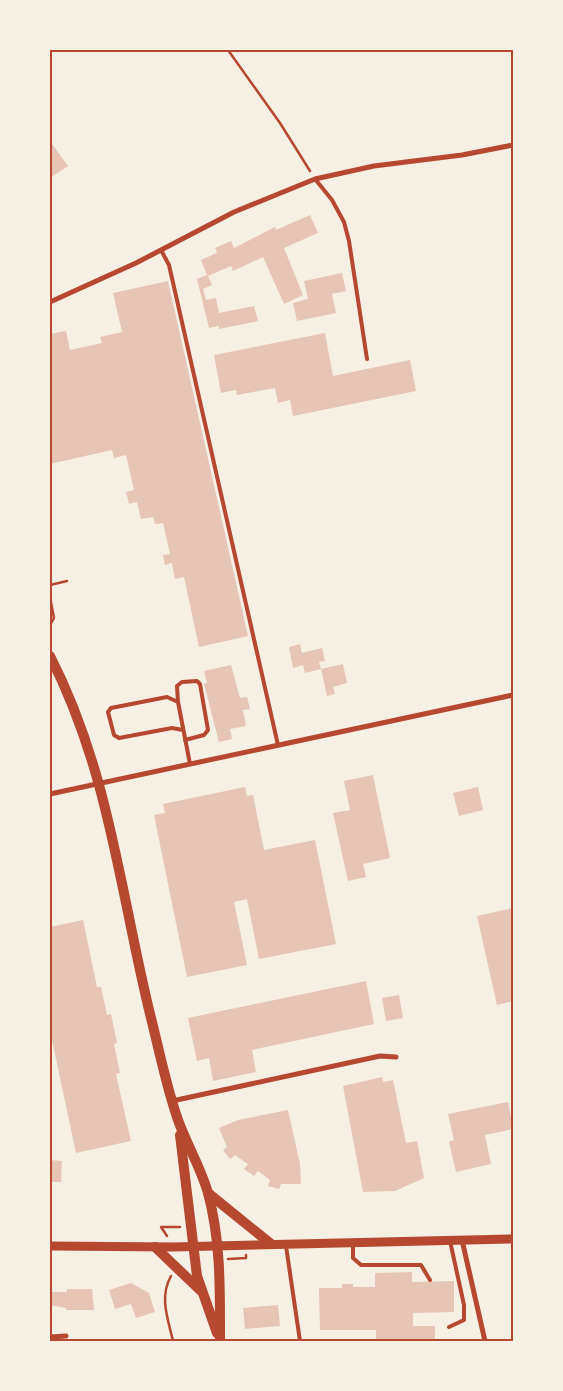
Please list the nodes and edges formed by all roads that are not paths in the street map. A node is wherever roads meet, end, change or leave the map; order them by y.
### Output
1 (513, 145) edge
2 (315, 179) junction
3 (161, 250) junction
4 (50, 302) edge
5 (367, 360) dead end
6 (50, 656) edge
7 (513, 695) edge
8 (178, 702) junction
9 (183, 730) junction
10 (185, 740) junction
11 (278, 745) junction
12 (190, 764) junction
13 (100, 784) junction
14 (50, 794) edge
15 (396, 1057) dead end
16 (172, 1101) junction
17 (178, 1122) junction
18 (208, 1193) junction
19 (513, 1239) edge
20 (450, 1240) junction
21 (462, 1240) junction
22 (353, 1242) junction
23 (286, 1243) junction
24 (271, 1244) junction
25 (50, 1246) edge
26 (194, 1246) junction
27 (217, 1246) junction
28 (155, 1247) junction
29 (430, 1280) dead end
30 (201, 1291) junction
31 (449, 1327) dead end
32 (66, 1336) dead end
33 (50, 1337) edge
34 (220, 1340) edge
35 (300, 1341) edge
36 (484, 1341) edge

1 - 2 street
2 - 3 street
2 - 5 lane
3 - 4 street
3 - 11 lane
6 - 13 main road
7 - 11 street
8 - 9 lane
8 - 9 lane
8 - 10 lane
9 - 10 lane
10 - 12 lane
11 - 12 street
12 - 13 street
13 - 14 street
13 - 16 main road
15 - 16 street
16 - 17 main road
17 - 18 main road
17 - 26 main road
18 - 24 main road
18 - 27 main road
19 - 21 street
20 - 21 street
20 - 22 street
20 - 31 lane
21 - 36 street
22 - 23 street
22 - 29 lane
23 - 24 street
23 - 35 lane
24 - 27 street
25 - 28 street
26 - 27 street
26 - 28 street
26 - 30 main road
27 - 34 main road
28 - 30 main road
30 - 34 main road
32 - 33 street

